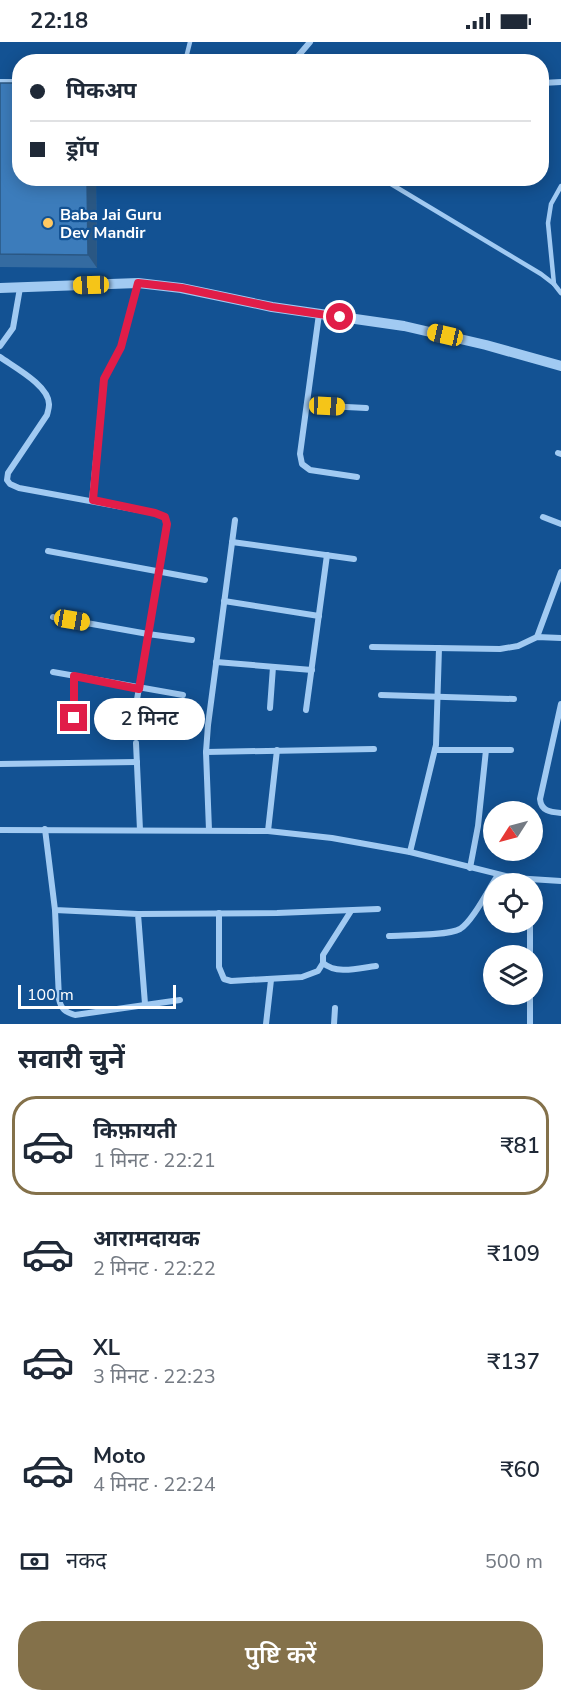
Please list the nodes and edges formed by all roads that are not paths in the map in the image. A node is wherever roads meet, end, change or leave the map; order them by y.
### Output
1 (310, 42) edge
2 (300, 54) edge
3 (394, 186) edge
4 (561, 186) edge
5 (138, 283) junction
6 (554, 284) junction
7 (0, 288) edge
8 (20, 288) junction
9 (561, 293) edge
10 (319, 314) junction
11 (0, 346) edge
12 (0, 357) edge
13 (561, 366) edge
14 (307, 405) junction
15 (366, 408) dead end
16 (357, 477) dead end
17 (93, 500) junction
18 (543, 517) dead end
19 (235, 520) dead end
20 (561, 524) edge
21 (232, 542) junction
22 (48, 551) dead end
23 (327, 555) junction
24 (354, 559) dead end
25 (561, 572) edge
26 (159, 573) junction
27 (205, 580) dead end
28 (224, 601) junction
29 (319, 616) junction
30 (53, 617) dead end
31 (148, 634) junction
32 (537, 637) junction
33 (561, 638) edge
34 (192, 639) dead end
35 (372, 647) dead end
36 (439, 648) junction
37 (216, 662) junction
38 (273, 667) junction
39 (312, 670) junction
40 (52, 672) dead end
41 (74, 676) junction
42 (139, 689) junction
43 (183, 695) dead end
44 (381, 695) dead end
45 (438, 695) junction
46 (514, 699) dead end
47 (561, 704) edge
48 (270, 708) dead end
49 (306, 710) dead end
50 (134, 717) dead end
51 (74, 718) dead end
52 (136, 743) dead end
53 (374, 749) dead end
54 (277, 750) junction
55 (435, 750) junction
56 (486, 750) junction
57 (511, 750) dead end
58 (552, 750) junction
59 (206, 752) junction
60 (561, 752) edge
61 (137, 762) junction
62 (0, 764) edge
63 (561, 813) edge
64 (45, 829) junction
65 (0, 830) edge
66 (140, 830) junction
67 (209, 830) junction
68 (268, 831) junction
69 (410, 852) junction
70 (470, 868) junction
71 (493, 873) edge
72 (561, 881) edge
73 (543, 882) edge
74 (483, 898) edge
75 (378, 909) dead end
76 (55, 910) junction
77 (351, 911) junction
78 (138, 914) junction
79 (219, 914) junction
80 (389, 936) dead end
81 (323, 963) junction
82 (376, 966) dead end
83 (272, 980) junction
84 (180, 1000) dead end
85 (145, 1004) junction
86 (530, 1005) edge
87 (335, 1008) dead end
88 (266, 1024) edge
89 (334, 1024) edge
90 (530, 1024) edge

1 - 2 street
3 - 6 lane
4 - 6 lane
5 - 8 street
5 - 10 street
5 - 17 street
6 - 9 lane
7 - 8 street
8 - 11 street
10 - 13 street
10 - 14 street
12 - 17 street
14 - 15 street
14 - 16 street
17 - 26 street
18 - 20 street
19 - 21 street
21 - 23 street
21 - 28 street
22 - 26 street
23 - 24 street
23 - 29 street
25 - 32 street
26 - 27 street
26 - 31 street
28 - 29 street
28 - 37 street
29 - 39 street
30 - 31 street
31 - 34 street
31 - 42 street
32 - 33 street
32 - 36 street
35 - 36 street
36 - 45 street
37 - 38 street
37 - 59 street
38 - 39 street
38 - 48 street
39 - 49 street
40 - 41 street
41 - 42 street
41 - 51 street
42 - 43 street
42 - 50 street
44 - 45 street
45 - 46 street
45 - 55 street
47 - 58 street
52 - 61 street
53 - 54 street
54 - 59 street
54 - 68 street
55 - 56 street
55 - 69 street
56 - 57 street
56 - 70 street
58 - 60 street
58 - 63 street
59 - 67 street
61 - 62 street
61 - 66 street
64 - 65 street
64 - 66 street
64 - 76 street
66 - 67 street
67 - 68 street
68 - 69 street
69 - 70 street
70 - 71 street
72 - 73 street
74 - 80 street
75 - 77 street
76 - 78 street
76 - 85 street
77 - 79 street
77 - 81 street
78 - 79 street
78 - 85 street
79 - 83 street
81 - 82 street
81 - 83 street
83 - 88 street
84 - 85 street
86 - 90 street
87 - 89 street

